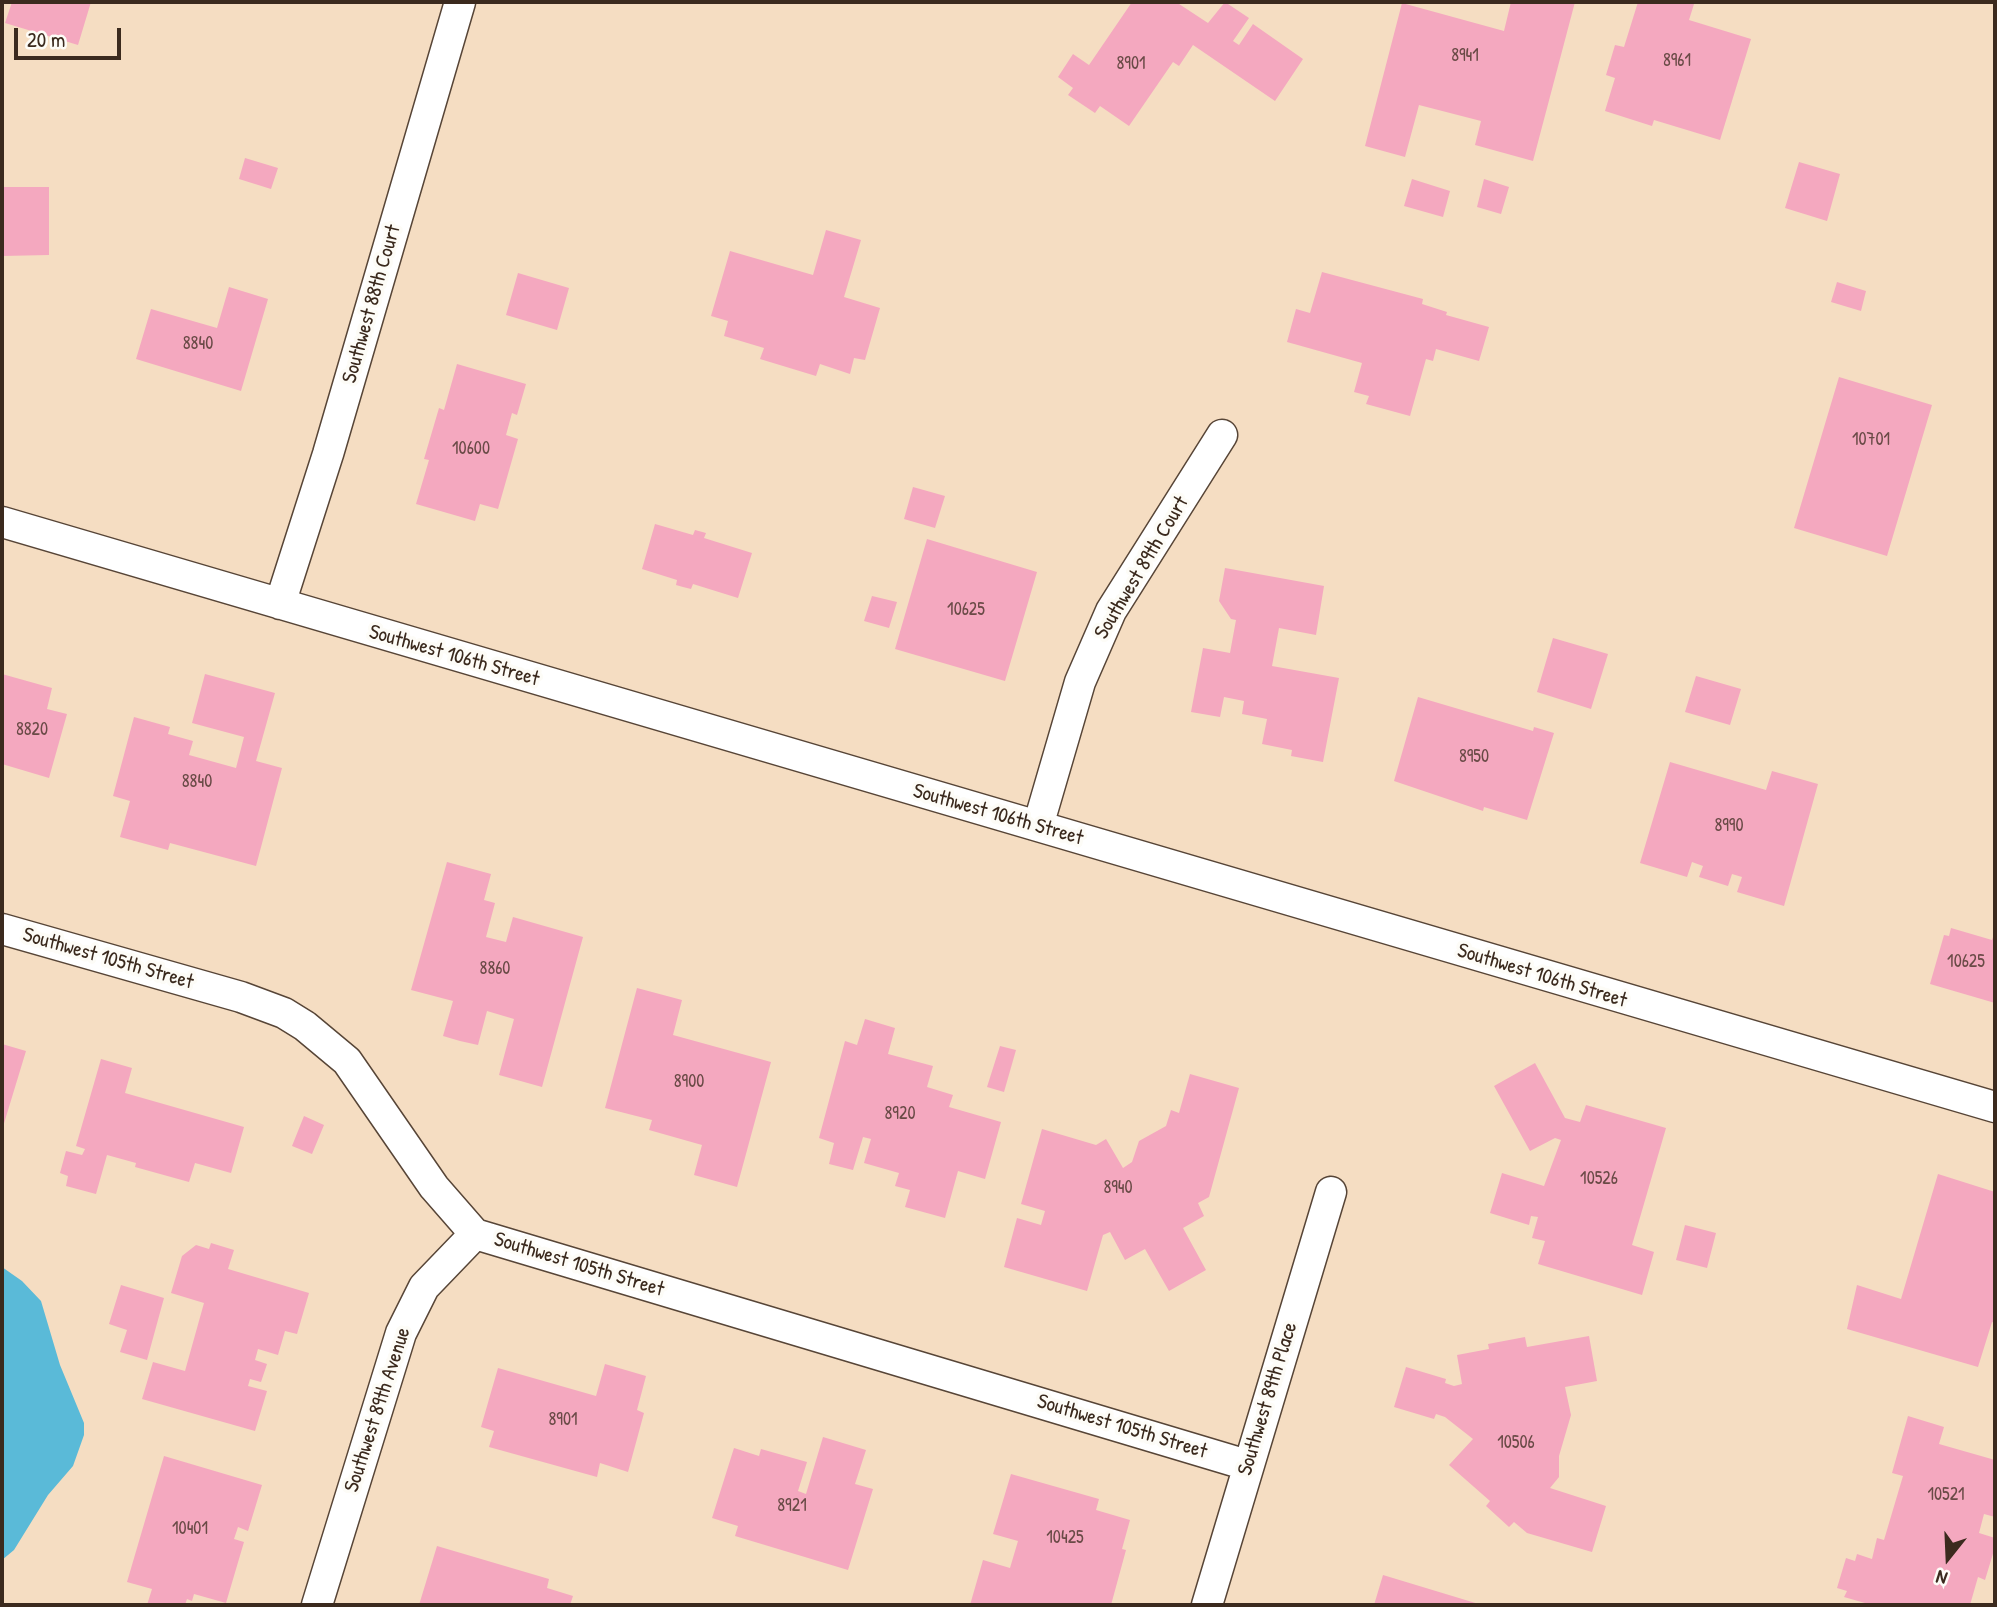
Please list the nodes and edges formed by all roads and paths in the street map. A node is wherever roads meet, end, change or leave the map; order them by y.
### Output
1 (460, 2) edge
2 (1223, 435) dead end
3 (2, 522) edge
4 (280, 604) junction
5 (1038, 826) junction
6 (2, 929) edge
7 (1995, 1107) edge
8 (1331, 1192) dead end
9 (475, 1234) junction
10 (1247, 1465) junction
11 (317, 1605) edge
12 (1207, 1605) edge

1 - 4 street, Southwest 88th Court
2 - 5 street, Southwest 89th Court
3 - 4 street, Southwest 106th Street
4 - 5 street, Southwest 106th Street
5 - 7 street, Southwest 106th Street
6 - 9 street, Southwest 105th Street
8 - 10 street, Southwest 89th Place
9 - 10 street, Southwest 105th Street
9 - 11 street, Southwest 89th Avenue
10 - 12 street, Southwest 89th Place

